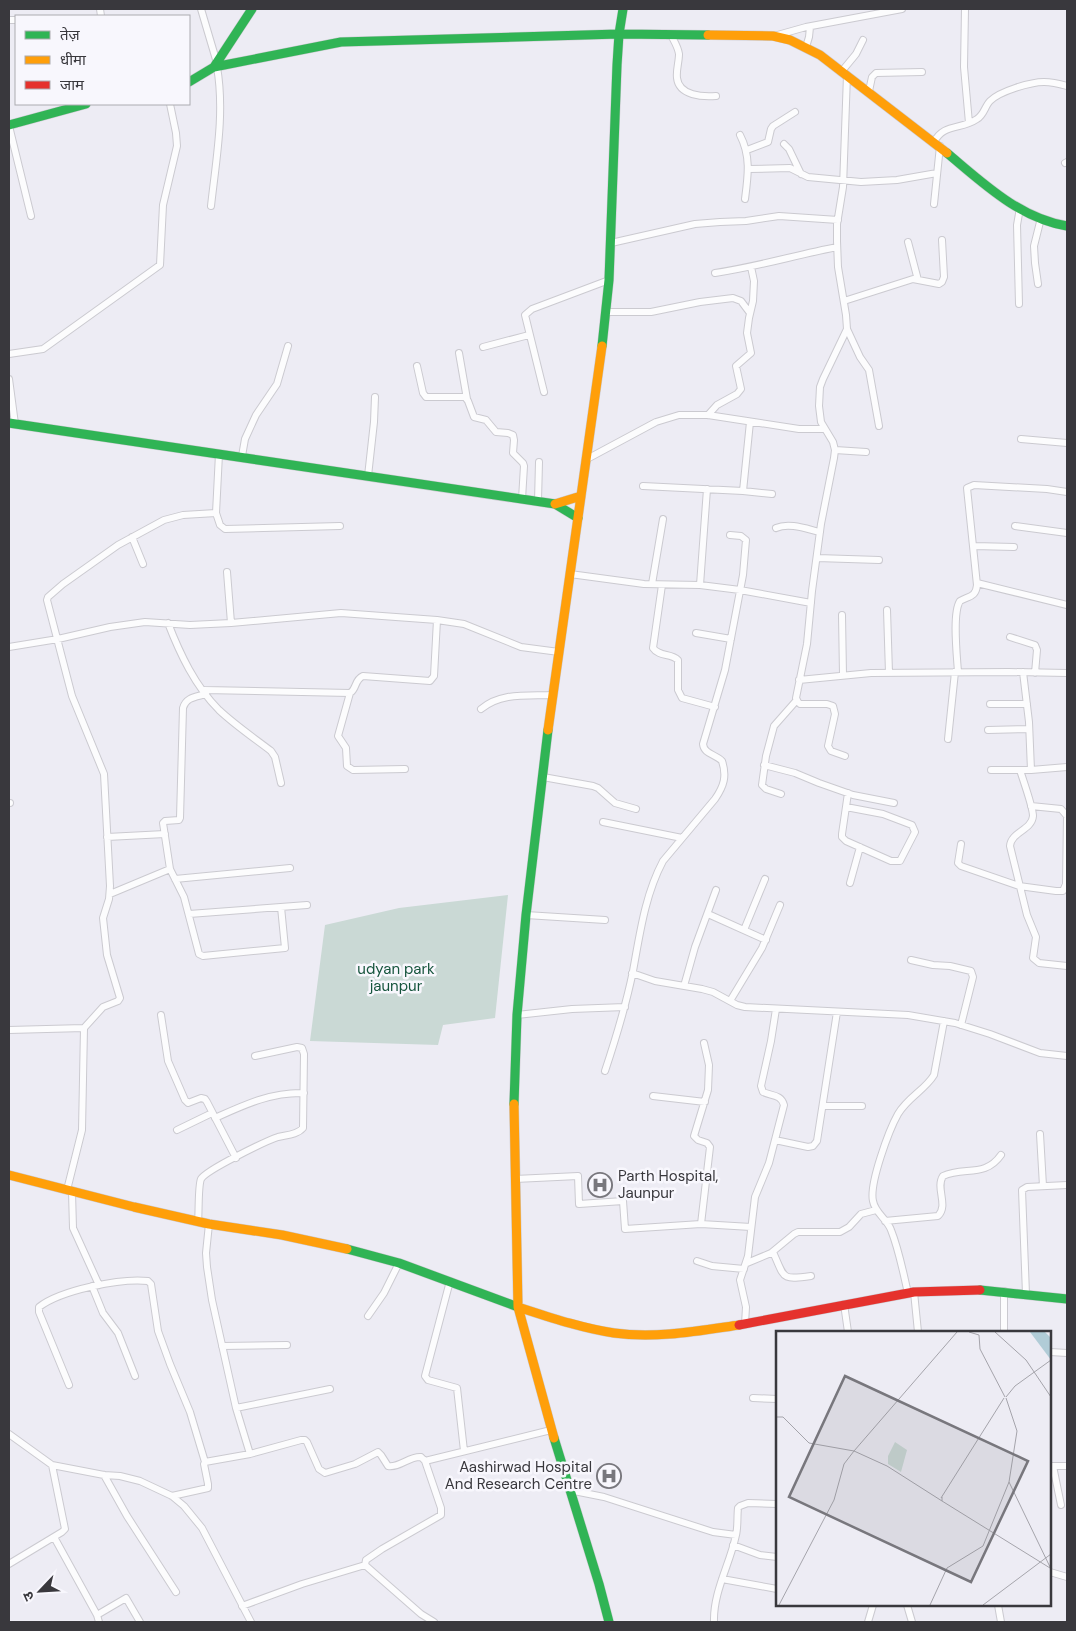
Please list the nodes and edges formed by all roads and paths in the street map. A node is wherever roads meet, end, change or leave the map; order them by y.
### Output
1 (201, 9) edge
2 (252, 9) edge
3 (623, 9) edge
4 (902, 9) edge
5 (965, 9) edge
6 (810, 27) junction
7 (619, 34) junction
8 (671, 36) junction
9 (772, 36) junction
10 (863, 40) dead end
11 (806, 47) junction
12 (216, 66) junction
13 (922, 72) dead end
14 (844, 73) junction
15 (190, 81) edge
16 (1067, 86) edge
17 (868, 91) junction
18 (716, 96) dead end
19 (82, 105) edge
20 (170, 105) edge
21 (795, 112) dead end
22 (969, 123) junction
23 (9, 126) edge
24 (740, 135) dead end
25 (784, 144) dead end
26 (937, 144) junction
27 (747, 150) junction
28 (749, 169) junction
29 (937, 173) junction
30 (800, 174) junction
31 (843, 179) junction
32 (745, 199) dead end
33 (934, 204) dead end
34 (211, 206) dead end
35 (1020, 208) junction
36 (31, 216) dead end
37 (1041, 218) junction
38 (838, 220) junction
39 (1067, 226) edge
40 (942, 240) dead end
41 (908, 242) dead end
42 (611, 243) junction
43 (837, 247) junction
44 (751, 268) junction
45 (715, 273) dead end
46 (609, 280) junction
47 (918, 280) junction
48 (1038, 284) dead end
49 (844, 302) junction
50 (1019, 304) dead end
51 (606, 312) junction
52 (750, 314) junction
53 (847, 329) junction
54 (529, 335) junction
55 (288, 346) dead end
56 (483, 347) dead end
57 (459, 353) dead end
58 (9, 354) edge
59 (417, 366) dead end
60 (9, 379) edge
61 (544, 392) dead end
62 (375, 397) dead end
63 (467, 399) junction
64 (708, 415) junction
65 (750, 422) junction
66 (12, 424) edge
67 (879, 426) dead end
68 (825, 429) junction
69 (1021, 440) dead end
70 (1067, 443) edge
71 (835, 450) junction
72 (866, 452) dead end
73 (219, 454) junction
74 (242, 456) junction
75 (587, 459) junction
76 (539, 462) dead end
77 (368, 476) junction
78 (643, 486) dead end
79 (707, 489) junction
80 (743, 491) junction
81 (1067, 492) edge
82 (772, 494) dead end
83 (581, 496) junction
84 (522, 499) junction
85 (538, 501) junction
86 (555, 504) junction
87 (216, 513) junction
88 (578, 518) junction
89 (662, 519) dead end
90 (340, 526) dead end
91 (1015, 526) dead end
92 (776, 528) dead end
93 (820, 532) junction
94 (1067, 533) edge
95 (730, 535) dead end
96 (132, 537) junction
97 (974, 546) junction
98 (1014, 547) dead end
99 (817, 558) junction
100 (878, 560) dead end
101 (142, 564) dead end
102 (227, 572) dead end
103 (570, 574) junction
104 (977, 583) junction
105 (652, 584) junction
106 (662, 585) junction
107 (700, 585) junction
108 (740, 590) junction
109 (811, 603) junction
110 (1067, 606) edge
111 (887, 610) dead end
112 (842, 615) dead end
113 (437, 620) junction
114 (168, 623) junction
115 (232, 623) junction
116 (696, 633) dead end
117 (1010, 637) dead end
118 (58, 639) junction
119 (731, 639) junction
120 (9, 647) edge
121 (559, 652) junction
122 (957, 672) junction
123 (1023, 672) junction
124 (889, 673) junction
125 (1035, 673) junction
126 (1067, 674) edge
127 (843, 675) junction
128 (800, 680) junction
129 (205, 692) junction
130 (350, 693) junction
131 (552, 695) junction
132 (796, 700) junction
133 (990, 704) dead end
134 (1027, 704) junction
135 (715, 707) junction
136 (481, 709) dead end
137 (988, 730) dead end
138 (1029, 730) junction
139 (948, 739) dead end
140 (845, 756) dead end
141 (764, 765) junction
142 (1067, 767) edge
143 (405, 769) dead end
144 (991, 770) dead end
145 (1020, 770) junction
146 (1031, 770) junction
147 (543, 777) junction
148 (281, 783) dead end
149 (848, 793) junction
150 (781, 794) dead end
151 (894, 803) dead end
152 (1031, 806) junction
153 (846, 807) junction
154 (636, 809) dead end
155 (603, 822) dead end
156 (165, 834) junction
157 (107, 837) junction
158 (682, 838) junction
159 (961, 844) dead end
160 (860, 847) junction
161 (290, 868) dead end
162 (170, 869) junction
163 (175, 880) junction
164 (765, 880) dead end
165 (850, 883) dead end
166 (1019, 886) junction
167 (716, 890) dead end
168 (110, 894) junction
169 (307, 904) dead end
170 (780, 905) dead end
171 (281, 906) junction
172 (189, 914) junction
173 (708, 914) junction
174 (526, 916) junction
175 (605, 920) dead end
176 (744, 930) junction
177 (766, 940) junction
178 (911, 960) dead end
179 (1067, 966) edge
180 (632, 974) junction
181 (684, 986) junction
182 (730, 1001) junction
183 (624, 1007) junction
184 (776, 1009) junction
185 (837, 1012) junction
186 (161, 1014) dead end
187 (517, 1015) junction
188 (944, 1021) junction
189 (961, 1025) junction
190 (84, 1028) junction
191 (9, 1030) edge
192 (704, 1043) dead end
193 (255, 1056) dead end
194 (1067, 1056) edge
195 (605, 1071) dead end
196 (304, 1093) junction
197 (654, 1096) dead end
198 (705, 1102) junction
199 (824, 1106) junction
200 (862, 1106) dead end
201 (213, 1115) junction
202 (177, 1130) dead end
203 (1040, 1134) dead end
204 (774, 1140) junction
205 (1001, 1155) dead end
206 (236, 1158) junction
207 (9, 1175) edge
208 (516, 1179) junction
209 (1067, 1185) edge
210 (1043, 1186) junction
211 (70, 1191) junction
212 (876, 1210) junction
213 (885, 1220) junction
214 (198, 1222) junction
215 (209, 1224) junction
216 (701, 1224) junction
217 (751, 1227) junction
218 (773, 1252) junction
219 (697, 1261) dead end
220 (399, 1263) junction
221 (745, 1266) junction
222 (811, 1276) dead end
223 (450, 1282) junction
224 (95, 1286) junction
225 (1004, 1291) junction
226 (911, 1292) junction
227 (1026, 1294) junction
228 (1067, 1299) edge
229 (844, 1304) junction
230 (518, 1307) junction
231 (368, 1316) dead end
232 (745, 1324) junction
233 (848, 1331) edge
234 (918, 1331) edge
235 (1004, 1331) edge
236 (287, 1344) dead end
237 (222, 1346) junction
238 (1051, 1352) edge
239 (1067, 1353) edge
240 (135, 1376) dead end
241 (69, 1385) dead end
242 (330, 1388) dead end
243 (753, 1398) dead end
244 (776, 1399) edge
245 (236, 1408) junction
246 (552, 1430) junction
247 (9, 1434) edge
248 (464, 1451) junction
249 (250, 1454) junction
250 (425, 1461) junction
251 (205, 1462) junction
252 (52, 1465) junction
253 (1051, 1466) edge
254 (1067, 1466) edge
255 (104, 1475) junction
256 (569, 1490) junction
257 (172, 1496) junction
258 (776, 1504) edge
259 (1061, 1505) dead end
260 (736, 1535) junction
261 (54, 1537) junction
262 (733, 1544) junction
263 (776, 1557) edge
264 (9, 1564) edge
265 (365, 1565) junction
266 (1051, 1572) edge
267 (1067, 1577) edge
268 (722, 1579) junction
269 (776, 1589) edge
270 (176, 1592) dead end
271 (242, 1606) junction
272 (872, 1606) edge
273 (908, 1606) edge
274 (998, 1606) edge
275 (97, 1615) junction
276 (99, 1622) edge
277 (140, 1622) edge
278 (251, 1622) edge
279 (434, 1622) edge
280 (609, 1622) edge
281 (714, 1622) edge
282 (868, 1622) edge
283 (912, 1622) edge
284 (1001, 1622) edge

1 - 12 street
2 - 12 main road
3 - 7 main road
4 - 6 street
5 - 22 street
6 - 9 street
6 - 11 street
7 - 8 main road
7 - 12 main road
7 - 42 main road
8 - 9 main road
8 - 18 street
9 - 11 main road
10 - 14 street
11 - 14 main road
12 - 15 main road
12 - 34 street
13 - 17 street
14 - 17 main road
14 - 31 street
16 - 22 street
17 - 26 main road
19 - 23 main road
20 - 58 street
21 - 27 street
22 - 26 street
23 - 36 street
24 - 27 street
25 - 30 street
26 - 29 street
26 - 35 main road
27 - 28 street
28 - 30 street
28 - 32 street
29 - 31 street
29 - 33 street
30 - 31 street
31 - 38 street
35 - 37 main road
35 - 50 street
37 - 39 main road
37 - 48 street
38 - 42 street
38 - 43 street
40 - 47 street
41 - 47 street
42 - 46 main road
43 - 44 street
43 - 49 street
44 - 45 street
44 - 52 street
46 - 51 main road
46 - 54 street
47 - 49 street
49 - 53 street
51 - 52 street
51 - 75 main road
52 - 64 street
53 - 67 street
53 - 68 street
54 - 56 street
54 - 61 street
55 - 74 street
57 - 63 street
59 - 63 street
60 - 66 street
62 - 77 street
63 - 84 street
64 - 65 street
64 - 75 street
65 - 68 street
65 - 80 street
66 - 73 main road
68 - 71 street
69 - 70 street
71 - 72 street
71 - 93 street
73 - 74 main road
73 - 87 street
74 - 77 main road
75 - 83 main road
76 - 85 street
77 - 84 main road
78 - 79 street
79 - 80 street
79 - 107 street
80 - 82 street
81 - 97 street
83 - 86 main road
83 - 88 main road
84 - 85 main road
85 - 86 main road
86 - 88 main road
87 - 90 street
87 - 96 street
88 - 103 main road
89 - 105 street
91 - 94 street
92 - 93 street
93 - 99 street
95 - 108 street
96 - 101 street
96 - 118 street
97 - 98 street
97 - 104 street
99 - 100 street
99 - 109 street
102 - 115 street
103 - 105 street
103 - 121 main road
104 - 110 street
104 - 122 street
105 - 106 street
106 - 107 street
106 - 135 street
107 - 108 street
108 - 109 street
108 - 119 street
109 - 128 street
111 - 124 street
112 - 127 street
113 - 115 street
113 - 121 street
113 - 130 street
114 - 115 street
114 - 118 street
114 - 129 street
116 - 119 street
117 - 125 street
118 - 120 street
118 - 157 street
119 - 135 street
121 - 131 main road
122 - 123 street
122 - 124 street
122 - 139 street
123 - 125 street
123 - 134 street
124 - 127 street
125 - 126 street
127 - 128 street
128 - 132 street
129 - 130 street
129 - 148 street
129 - 156 street
130 - 143 street
131 - 136 street
131 - 147 main road
132 - 140 street
132 - 141 street
133 - 134 street
134 - 138 street
135 - 158 street
137 - 138 street
138 - 146 street
141 - 149 street
141 - 150 street
142 - 146 street
144 - 145 street
145 - 146 street
145 - 152 street
147 - 154 street
147 - 174 main road
149 - 151 street
149 - 153 street
152 - 166 street
152 - 166 street
153 - 160 street
153 - 160 street
155 - 158 street
156 - 157 street
156 - 162 street
157 - 168 street
158 - 180 street
159 - 166 street
160 - 165 street
161 - 163 street
162 - 163 street
162 - 168 street
163 - 172 street
164 - 176 street
166 - 179 street
167 - 173 street
168 - 190 street
169 - 171 street
170 - 177 street
171 - 172 street
171 - 172 street
173 - 176 street
173 - 181 street
174 - 175 street
174 - 187 main road
176 - 177 street
177 - 182 street
178 - 189 street
180 - 181 street
180 - 183 street
181 - 182 street
182 - 184 street
183 - 187 street
183 - 195 street
184 - 185 street
184 - 204 street
185 - 188 street
185 - 199 street
186 - 201 street
187 - 208 main road
188 - 189 street
188 - 212 street
189 - 194 street
190 - 191 street
190 - 211 street
192 - 198 street
193 - 196 street
196 - 201 street
196 - 206 street
197 - 198 street
198 - 216 street
199 - 200 street
199 - 204 street
201 - 202 street
201 - 206 street
203 - 210 street
204 - 217 street
205 - 213 street
206 - 214 street
207 - 211 main road
208 - 216 street
208 - 230 main road
209 - 210 street
210 - 227 street
211 - 214 main road
211 - 224 street
212 - 213 street
212 - 218 street
213 - 226 street
214 - 215 main road
215 - 220 main road
215 - 237 street
216 - 217 street
217 - 221 street
218 - 221 street
218 - 222 street
219 - 221 street
220 - 223 main road
220 - 231 street
221 - 232 street
223 - 230 main road
223 - 248 street
224 - 240 street
224 - 241 street
224 - 251 street
225 - 226 main road
225 - 227 main road
225 - 235 street
226 - 229 main road
226 - 234 street
227 - 228 main road
229 - 232 main road
229 - 233 street
230 - 232 main road
230 - 246 main road
236 - 237 street
237 - 245 street
238 - 239 street
242 - 245 street
243 - 244 street
245 - 249 street
246 - 248 street
246 - 256 main road
247 - 252 street
248 - 250 street
249 - 250 street
249 - 251 street
250 - 265 street
251 - 257 street
252 - 255 street
252 - 261 street
253 - 254 street
253 - 259 street
255 - 257 street
255 - 270 street
256 - 260 street
256 - 280 main road
257 - 271 street
258 - 260 street
260 - 262 street
261 - 264 street
261 - 275 street
262 - 263 street
262 - 268 street
265 - 271 street
265 - 279 street
266 - 267 street
268 - 269 street
268 - 281 street
271 - 278 street
272 - 282 street
273 - 283 street
274 - 284 street
275 - 276 street
275 - 277 street

